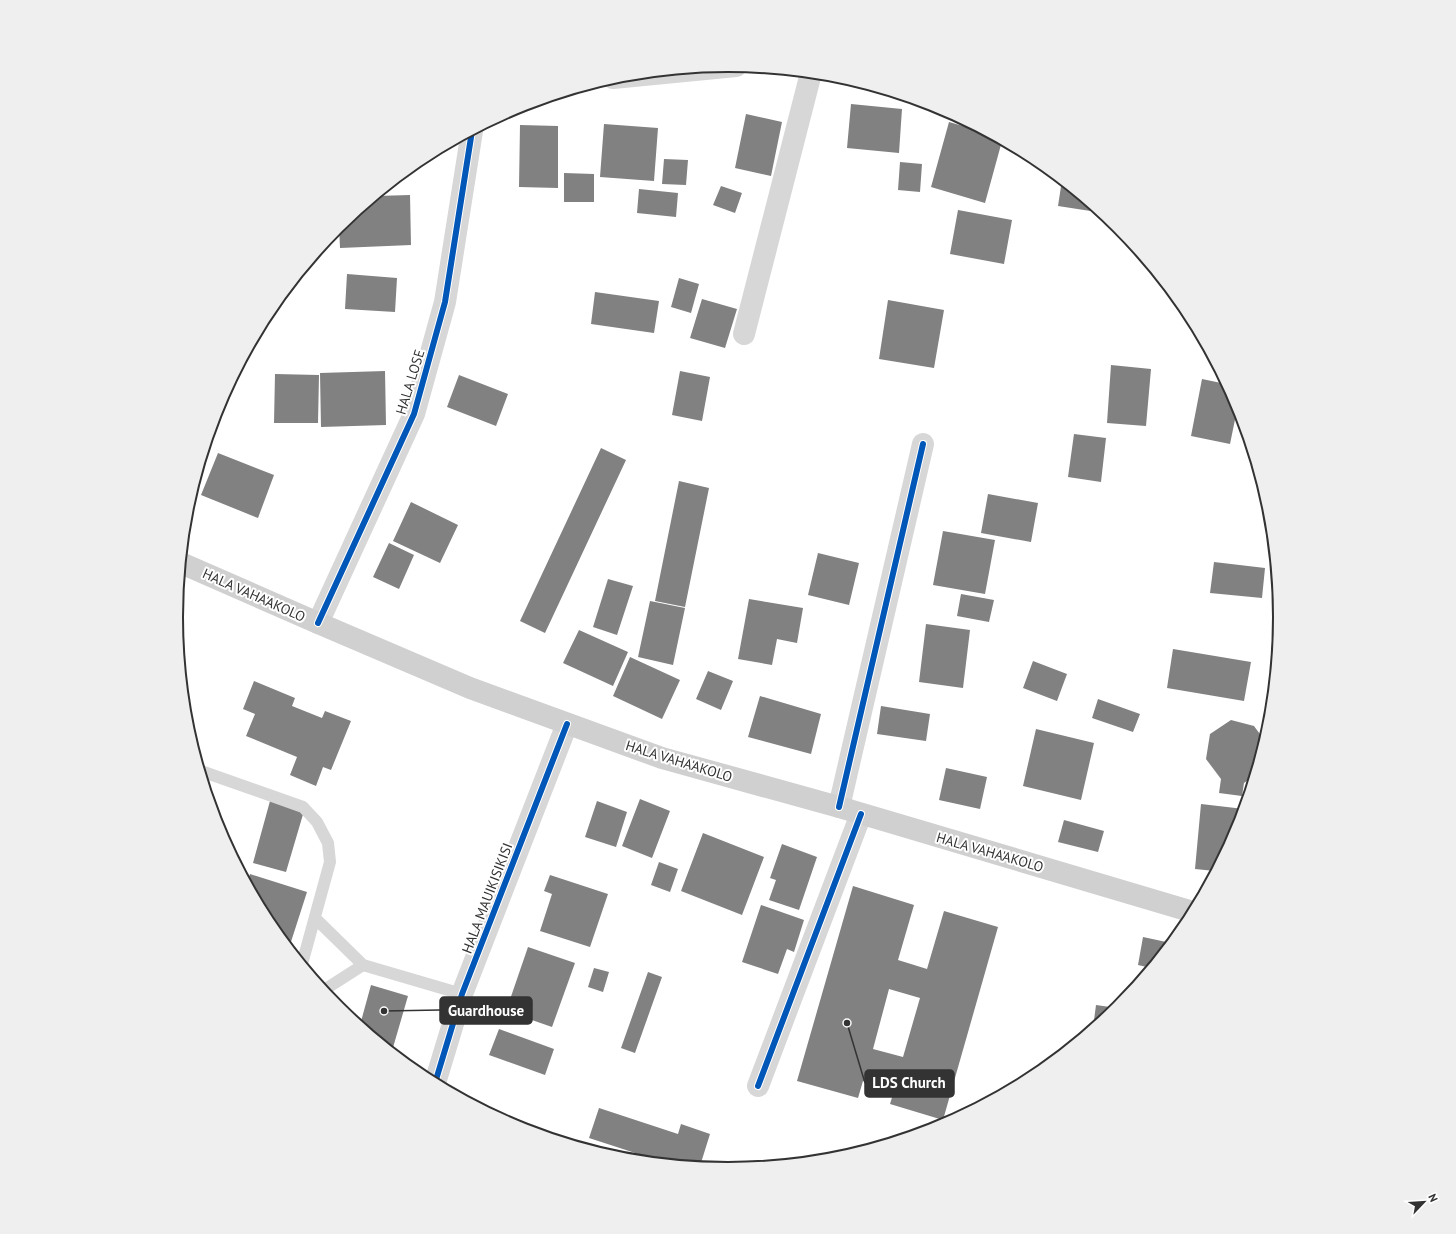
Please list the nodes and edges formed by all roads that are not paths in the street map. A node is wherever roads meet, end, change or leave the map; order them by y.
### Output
1 (810, 79) edge
2 (471, 137) edge
3 (744, 334) dead end
4 (923, 444) dead end
5 (186, 565) edge
6 (318, 624) junction
7 (567, 724) junction
8 (206, 773) edge
9 (839, 807) junction
10 (861, 814) junction
11 (1187, 910) edge
12 (315, 918) junction
13 (304, 958) edge
14 (363, 965) junction
15 (329, 987) edge
16 (462, 994) junction
17 (437, 1077) edge
18 (758, 1086) dead end

1 - 3 street
2 - 6 street, HALA LOSE
4 - 9 street
5 - 6 main road, HALA VAHA'AKOLO
6 - 7 main road, HALA VAHA'AKOLO
7 - 9 main road, HALA VAHA'AKOLO
7 - 16 street, HALA MAUIKISIKISI
8 - 12 lane
9 - 10 main road, HALA VAHA'AKOLO
10 - 11 main road, HALA VAHA'AKOLO
10 - 18 street
12 - 13 lane
12 - 14 lane
14 - 15 lane
14 - 16 lane
16 - 17 street, HALA MAUIKISIKISI

